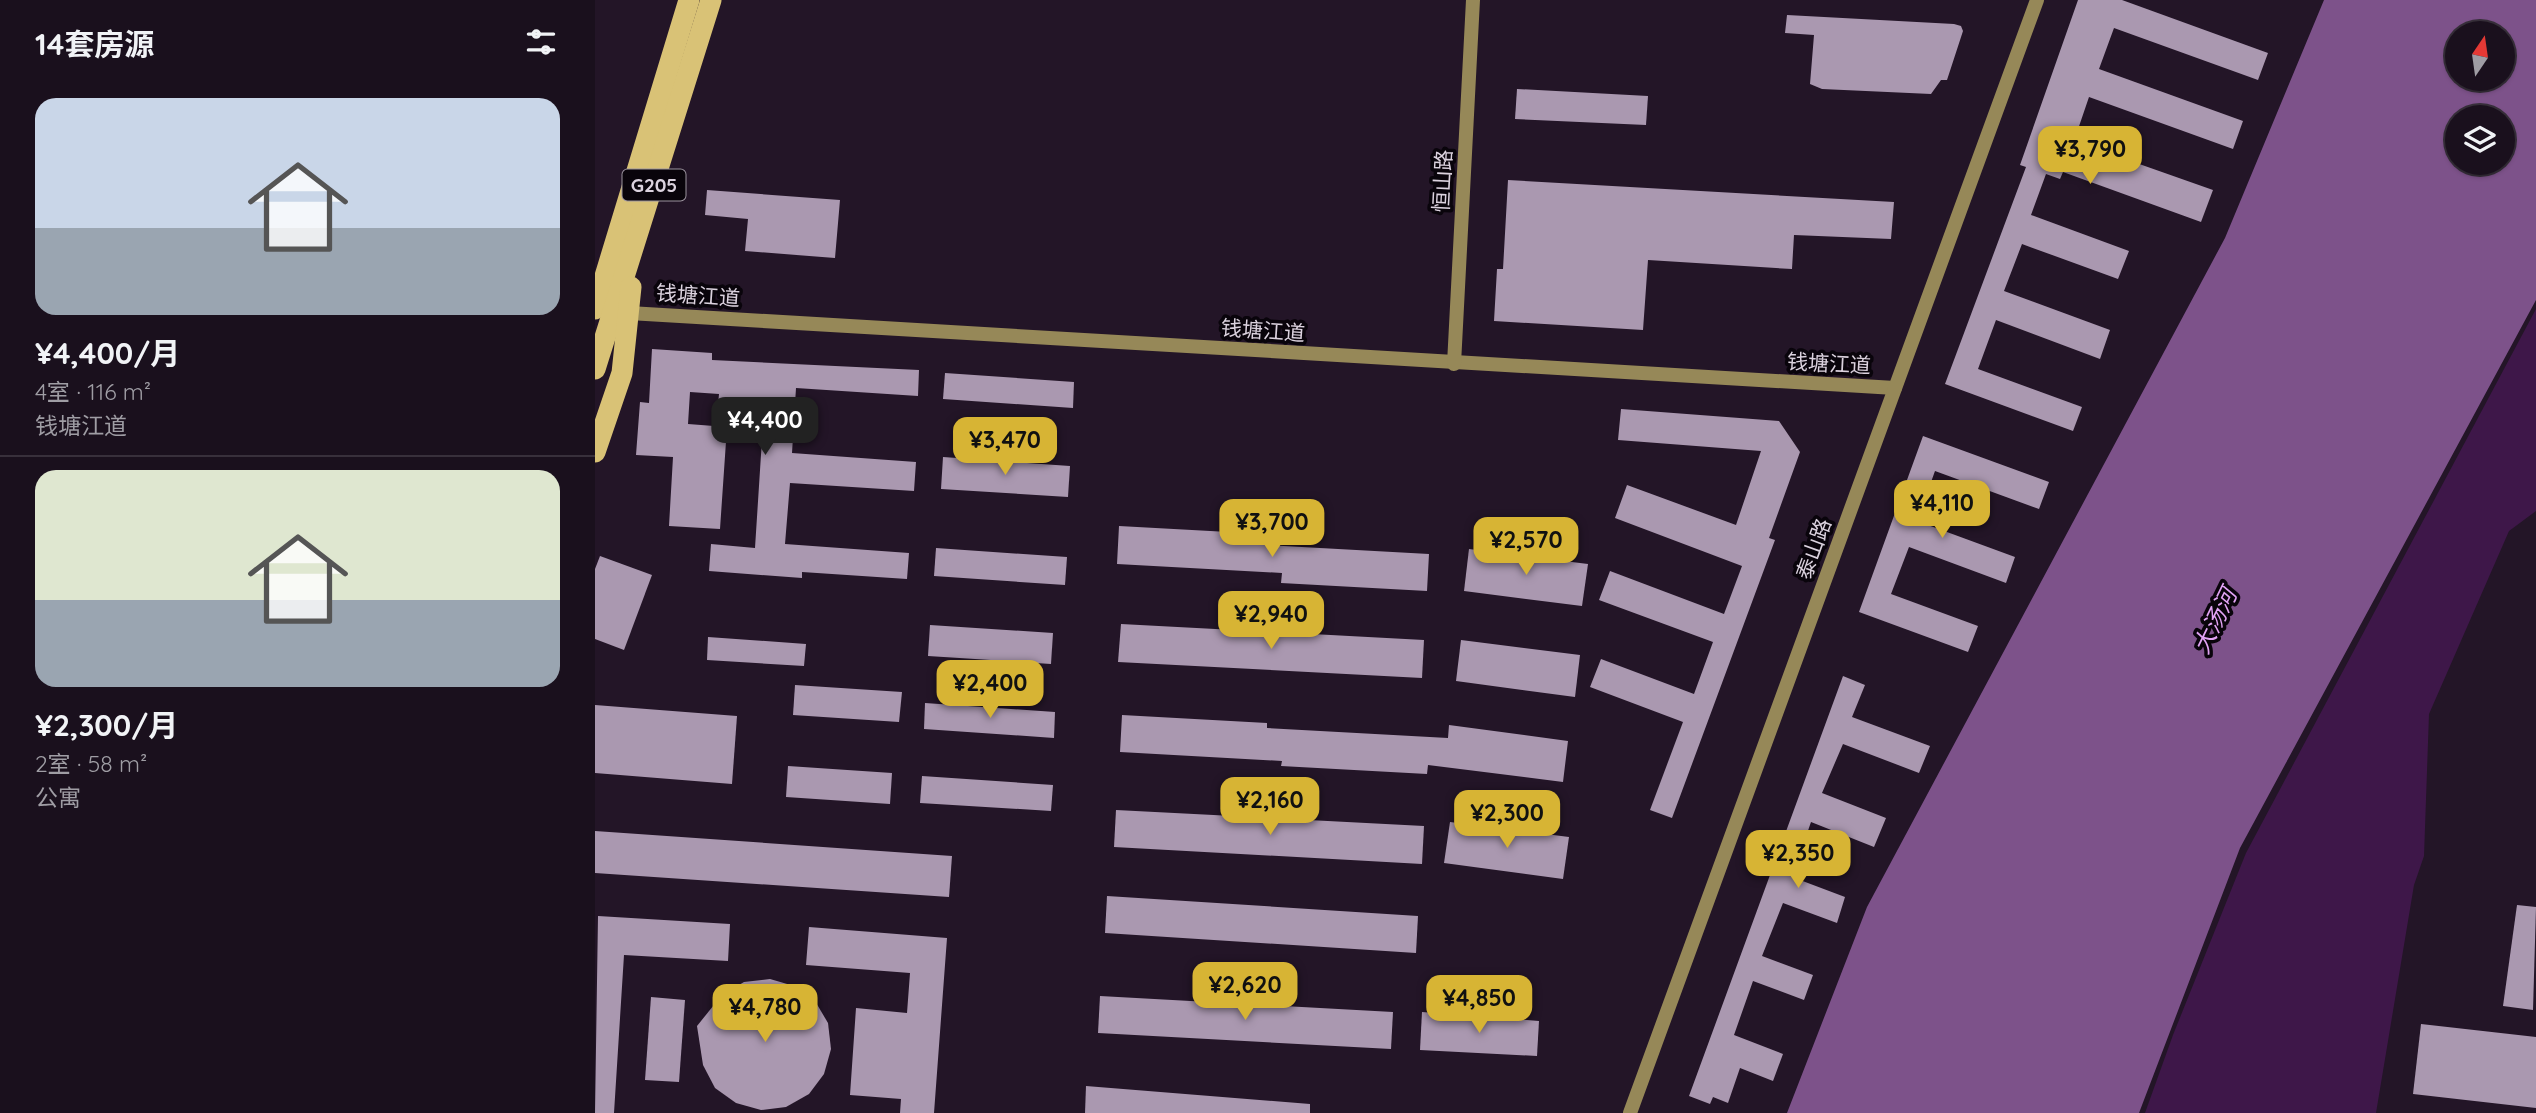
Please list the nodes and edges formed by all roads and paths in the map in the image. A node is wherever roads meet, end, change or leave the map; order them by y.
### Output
1 (689, 0) edge
2 (711, 0) edge
3 (1473, 0) edge
4 (2037, 0) edge
5 (633, 256) junction
6 (595, 309) edge
7 (629, 313) junction
8 (1454, 364) junction
9 (595, 369) edge
10 (1895, 388) junction
11 (595, 452) edge
12 (1630, 1113) edge

1 - 6 highway, G205
2 - 5 highway, G205
3 - 8 street, 恒山路
4 - 10 street, 泰山路
5 - 7 highway
5 - 9 highway, G205
7 - 8 street, 钱塘江道
7 - 11 highway
8 - 10 street, 钱塘江道
10 - 12 street, 泰山路

